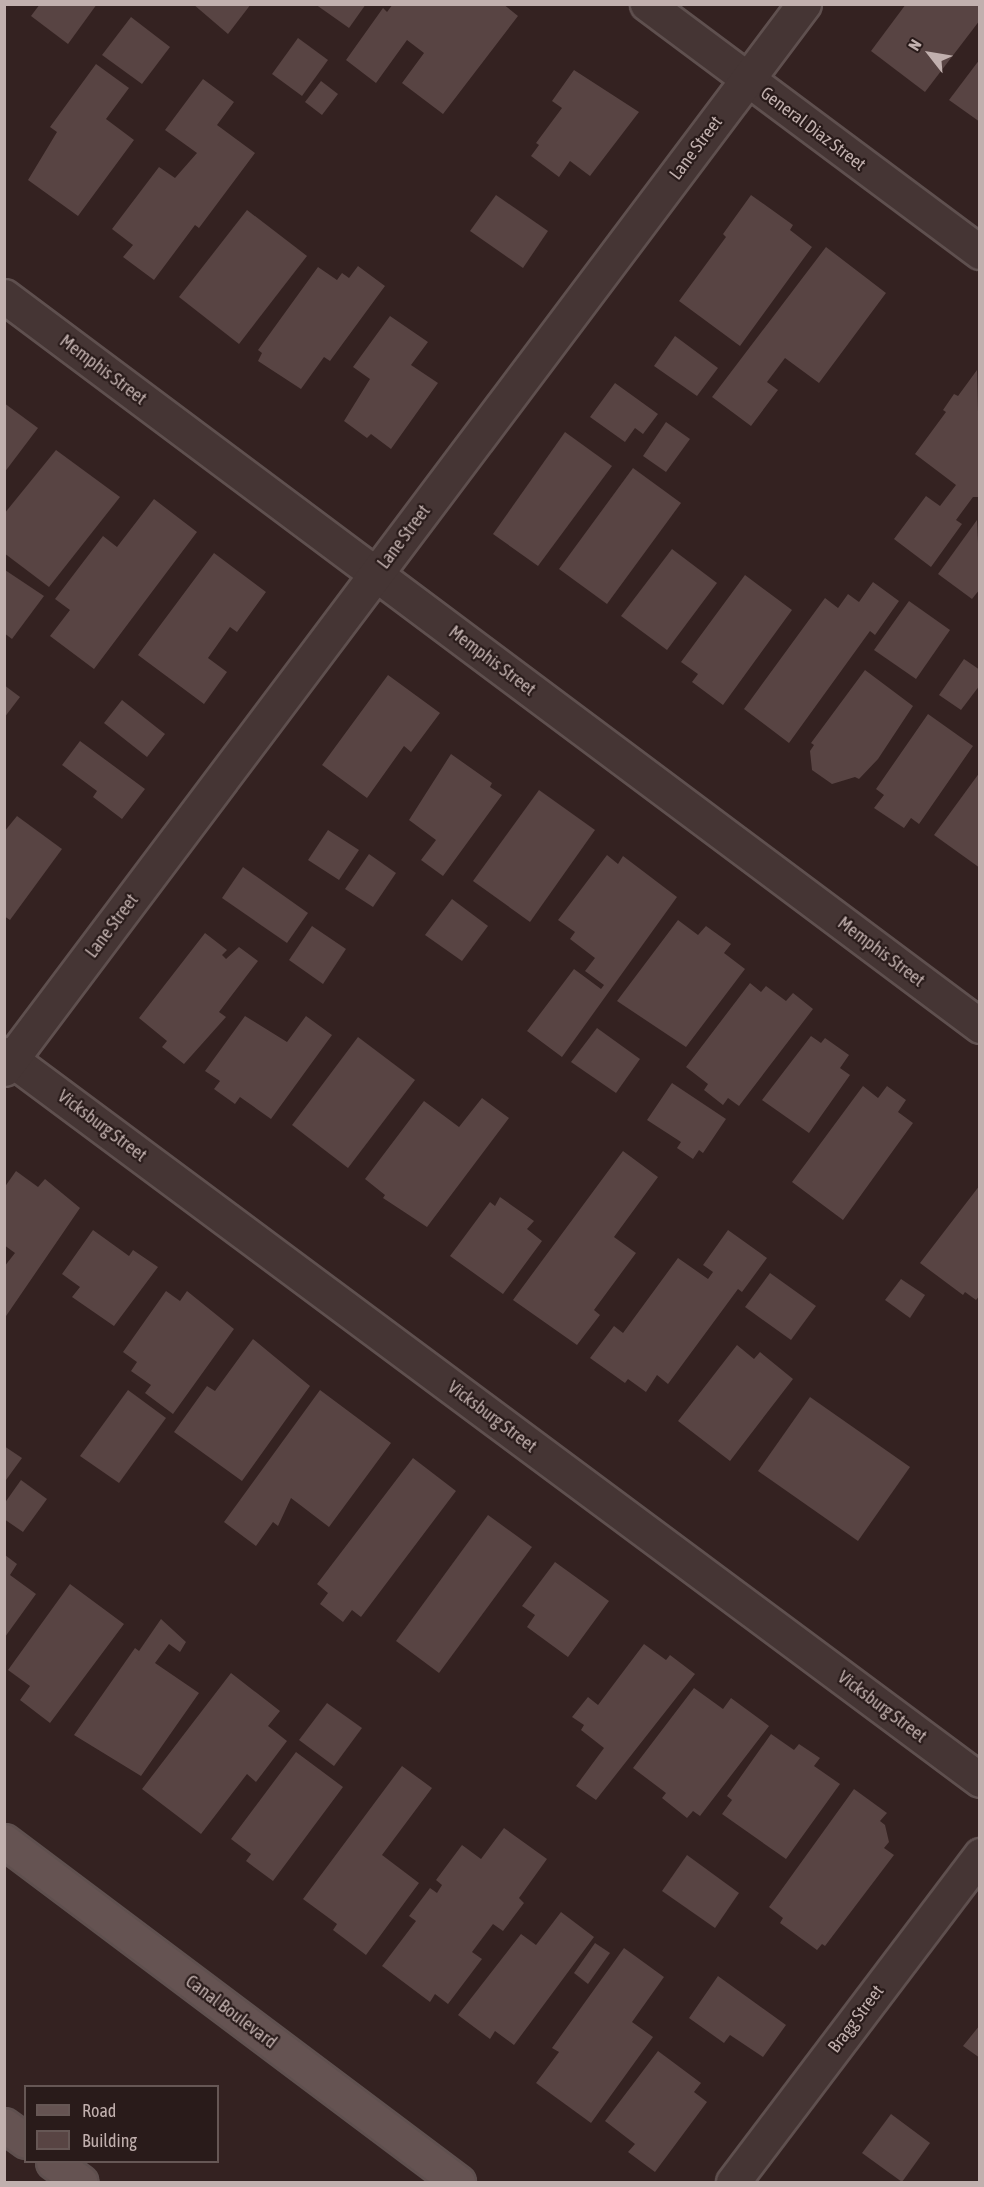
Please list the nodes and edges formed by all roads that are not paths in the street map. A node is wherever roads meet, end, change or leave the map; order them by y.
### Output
1 (647, 4) edge
2 (804, 4) edge
3 (747, 80) junction
4 (980, 252) edge
5 (4, 296) edge
6 (375, 574) junction
7 (980, 1026) edge
8 (7, 1061) edge
9 (980, 1780) edge
10 (4, 1841) edge
11 (980, 1855) edge
12 (4, 2125) edge
13 (24, 2140) edge
14 (54, 2163) edge
15 (81, 2182) edge
16 (458, 2182) edge
17 (733, 2182) edge

1 - 3 street, General Diaz Street
2 - 3 street, Lane Street
3 - 4 street, General Diaz Street
3 - 6 street, Lane Street
5 - 6 street, Memphis Street
6 - 7 street, Memphis Street
6 - 8 street, Lane Street
8 - 9 street, Vicksburg Street
10 - 16 main road, Canal Boulevard
11 - 17 street, Bragg Street
12 - 13 main road
14 - 15 main road

